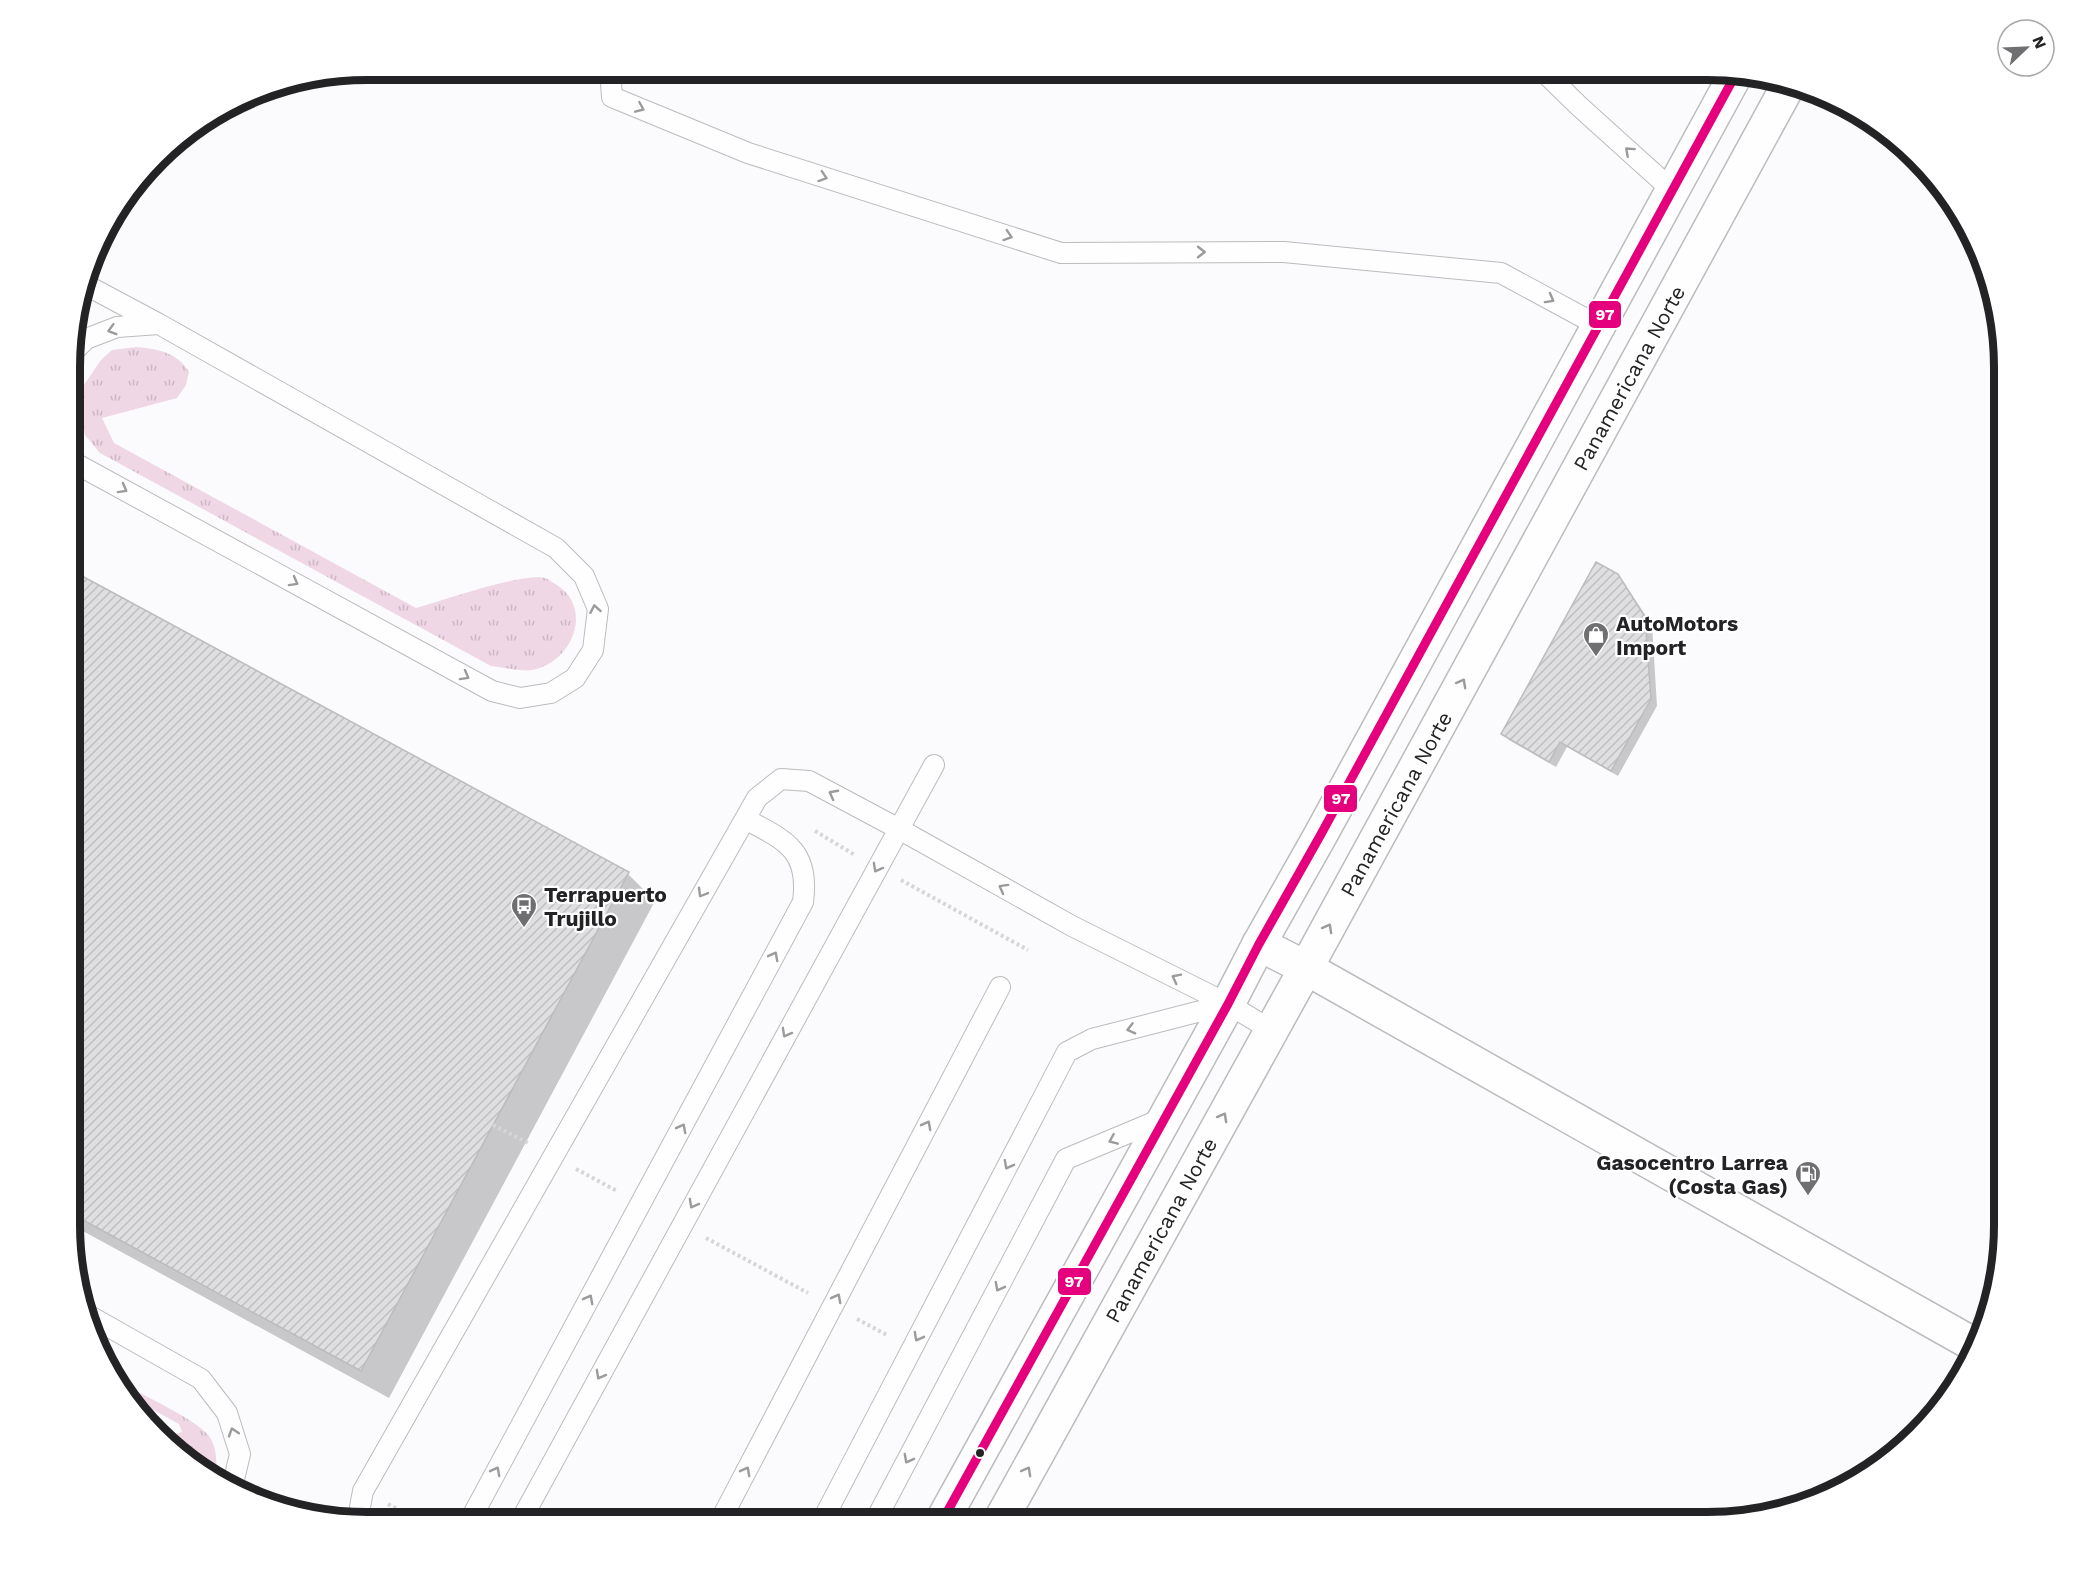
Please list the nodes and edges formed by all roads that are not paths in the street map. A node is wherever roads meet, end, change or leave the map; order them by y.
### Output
1 (611, 80) edge
2 (1552, 80) edge
3 (1732, 81) edge
4 (1786, 90) edge
5 (1672, 190) junction
6 (91, 287) edge
7 (159, 324) junction
8 (1599, 326) junction
9 (80, 345) edge
10 (80, 466) edge
11 (934, 765) dead end
12 (745, 819) junction
13 (899, 829) junction
14 (1259, 944) junction
15 (1306, 968) junction
16 (1000, 987) dead end
17 (1228, 1004) junction
18 (1271, 1030) junction
19 (1167, 1117) junction
20 (95, 1319) edge
21 (1970, 1342) edge
22 (234, 1480) edge
23 (361, 1512) edge
24 (474, 1512) edge
25 (525, 1512) edge
26 (724, 1512) edge
27 (827, 1512) edge
28 (880, 1512) edge
29 (947, 1512) edge
30 (1005, 1512) edge

1 -> 8 lane
5 -> 2 lane
3 - 5 main road
15 -> 4 main road, Panamericana Norte
5 - 8 main road
6 - 7 lane
7 -> 9 lane
10 -> 7 lane
8 - 14 main road
11 - 13 lane
13 -> 12 lane
12 -> 23 lane
24 -> 12 lane
17 -> 13 lane
13 -> 25 lane
14 - 15 main road
14 - 17 main road
15 - 18 main road, Panamericana Norte
15 - 21 main road
26 -> 16 lane
17 - 18 lane
17 - 19 main road
17 -> 27 lane
30 -> 18 main road, Panamericana Norte
19 -> 28 lane
19 - 29 main road
22 -> 20 lane

